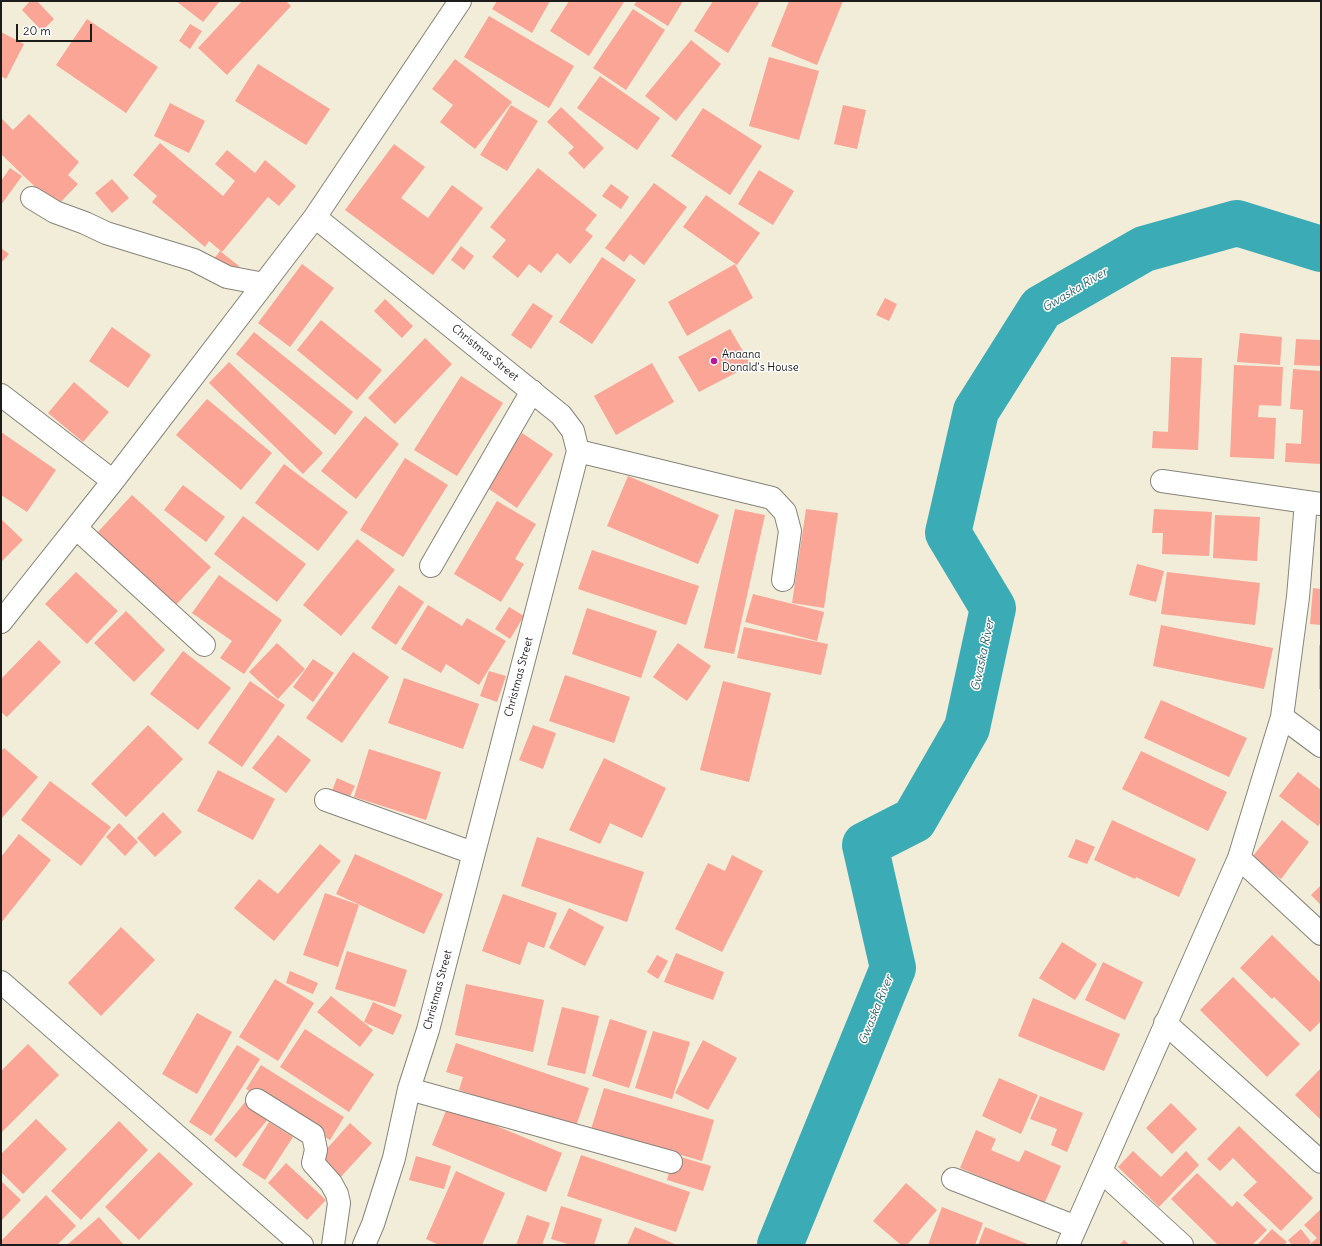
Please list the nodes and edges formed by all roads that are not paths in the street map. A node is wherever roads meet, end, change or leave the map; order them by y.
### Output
1 (460, 1) edge
2 (32, 198) dead end
3 (315, 217) junction
4 (264, 284) junction
5 (532, 391) junction
6 (1, 395) edge
7 (578, 451) junction
8 (113, 481) junction
9 (1162, 481) dead end
10 (1314, 503) edge
11 (76, 528) junction
12 (431, 566) dead end
13 (783, 580) dead end
14 (1, 622) edge
15 (204, 645) dead end
16 (1282, 717) junction
17 (1321, 746) edge
18 (326, 800) dead end
19 (473, 853) junction
20 (1239, 858) junction
21 (1321, 934) edge
22 (1, 982) edge
23 (1165, 1023) junction
24 (409, 1089) junction
25 (257, 1100) dead end
26 (671, 1162) dead end
27 (1321, 1162) edge
28 (1102, 1172) junction
29 (953, 1178) dead end
30 (1072, 1236) edge
31 (302, 1245) edge
32 (333, 1245) edge
33 (364, 1245) edge
34 (1182, 1245) edge

1 - 3 street
2 - 4 street
3 - 4 street
3 - 5 street, Christmas Street
4 - 8 street
5 - 7 street, Christmas Street
5 - 12 street
6 - 8 street
7 - 13 street
7 - 19 street, Christmas Street
8 - 11 street
9 - 10 street
10 - 16 street
11 - 14 street
11 - 15 street
16 - 17 street
16 - 20 street
18 - 19 street
19 - 24 street, Christmas Street
20 - 21 street
20 - 23 street
22 - 31 street
23 - 27 street
23 - 28 street
24 - 26 street
24 - 33 street, Christmas Street
25 - 32 street
28 - 30 street
28 - 34 street
29 - 30 street

